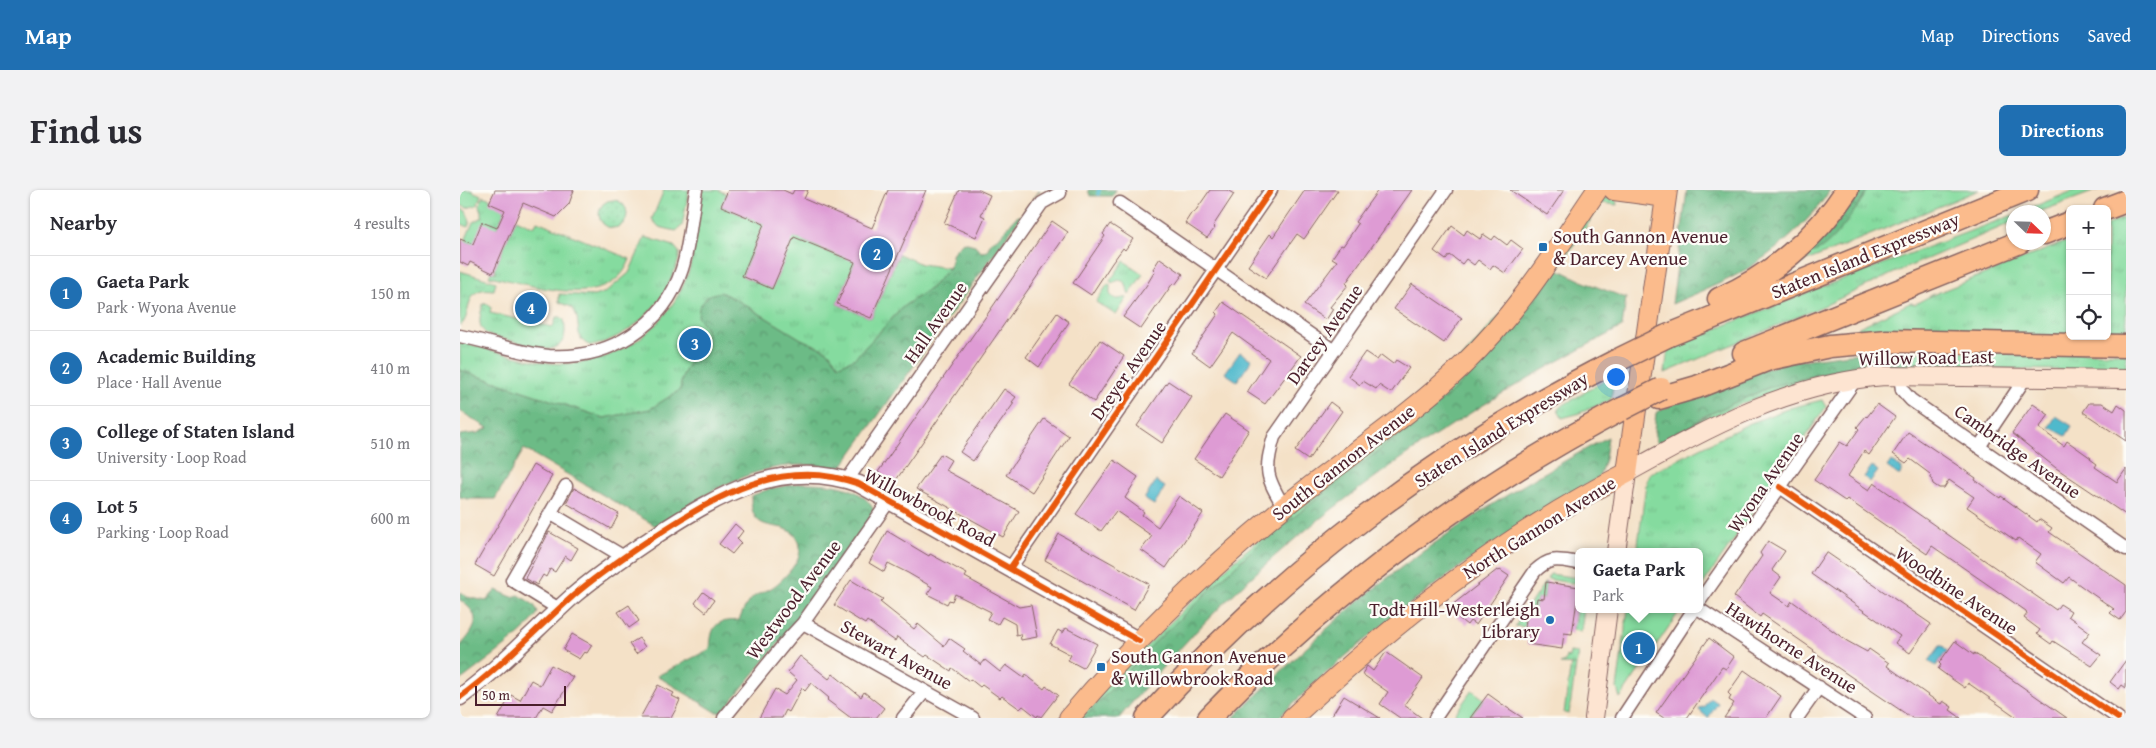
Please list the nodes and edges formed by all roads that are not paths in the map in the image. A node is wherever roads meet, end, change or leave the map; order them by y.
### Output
1 (696, 190) edge
2 (1271, 190) edge
3 (1446, 190) edge
4 (1597, 190) edge
5 (1614, 190) edge
6 (1847, 190) edge
7 (2027, 190) edge
8 (1060, 193) dead end
9 (1666, 194) edge
10 (2126, 200) edge
11 (1120, 203) dead end
12 (2111, 206) edge
13 (2066, 225) edge
14 (2051, 230) edge
15 (2006, 248) edge
16 (1216, 269) junction
17 (460, 336) edge
18 (1667, 336) junction
19 (2126, 346) edge
20 (1334, 352) junction
21 (1900, 375) junction
22 (2026, 377) junction
23 (1856, 379) junction
24 (2126, 379) edge
25 (1660, 394) junction
26 (1979, 447) junction
27 (1627, 473) junction
28 (847, 480) junction
29 (566, 486) dead end
30 (1780, 487) junction
31 (889, 501) junction
32 (1284, 507) junction
33 (550, 513) junction
34 (1617, 548) edge
35 (2126, 549) edge
36 (624, 556) junction
37 (1575, 562) edge
38 (1010, 568) junction
39 (1703, 596) edge
40 (559, 609) junction
41 (1703, 611) edge
42 (1607, 613) edge
43 (1691, 613) edge
44 (803, 623) junction
45 (1138, 641) junction
46 (1819, 687) junction
47 (924, 691) junction
48 (460, 697) edge
49 (724, 718) edge
50 (903, 718) edge
51 (973, 718) edge
52 (1069, 718) edge
53 (1147, 718) edge
54 (1209, 718) edge
55 (1292, 718) edge
56 (1435, 718) edge
57 (1594, 718) edge
58 (1622, 718) edge
59 (1797, 718) edge
60 (1865, 718) edge
61 (2118, 718) edge

1 - 17 street
2 - 16 street, Dreyer Avenue
3 - 20 street, Darcey Avenue
4 - 32 main road, South Gannon Avenue
5 - 9 main road
6 - 18 highway
7 - 18 highway, Staten Island Expressway
8 - 28 street, Hall Avenue
9 - 27 main road
10 - 12 highway
11 - 16 street
13 - 14 highway
15 - 25 highway
16 - 20 street
16 - 38 street, Dreyer Avenue
18 - 53 highway, Staten Island Expressway, bridge
19 - 25 highway
20 - 32 street, Darcey Avenue
21 - 22 main road, Willow Road East
21 - 23 main road, Willow Road East
21 - 26 street, Cambridge Avenue
22 - 24 main road, Willow Road East
22 - 26 street
23 - 27 main road, Willow Road East
23 - 30 street, Wyona Avenue
25 - 54 highway, bridge
26 - 35 street, Cambridge Avenue
27 - 34 main road
27 - 55 main road, North Gannon Avenue
28 - 31 street, Willowbrook Road
28 - 36 street, Willowbrook Road
29 - 33 street
30 - 39 street, Wyona Avenue
30 - 61 street, Woodbine Avenue
31 - 38 street, Willowbrook Road
31 - 44 street, Westwood Avenue
32 - 45 main road, South Gannon Avenue
33 - 36 street
33 - 40 street
36 - 40 street, Willowbrook Road
37 - 56 street
38 - 45 street, Willowbrook Road
40 - 48 street, Willowbrook Road
41 - 46 street, Hawthorne Avenue
42 - 57 main road
43 - 58 street
44 - 47 street, Stewart Avenue
44 - 49 street, Westwood Avenue
45 - 52 main road, South Gannon Avenue
46 - 59 street
46 - 60 street, Hawthorne Avenue
47 - 50 street
47 - 51 street, Stewart Avenue

